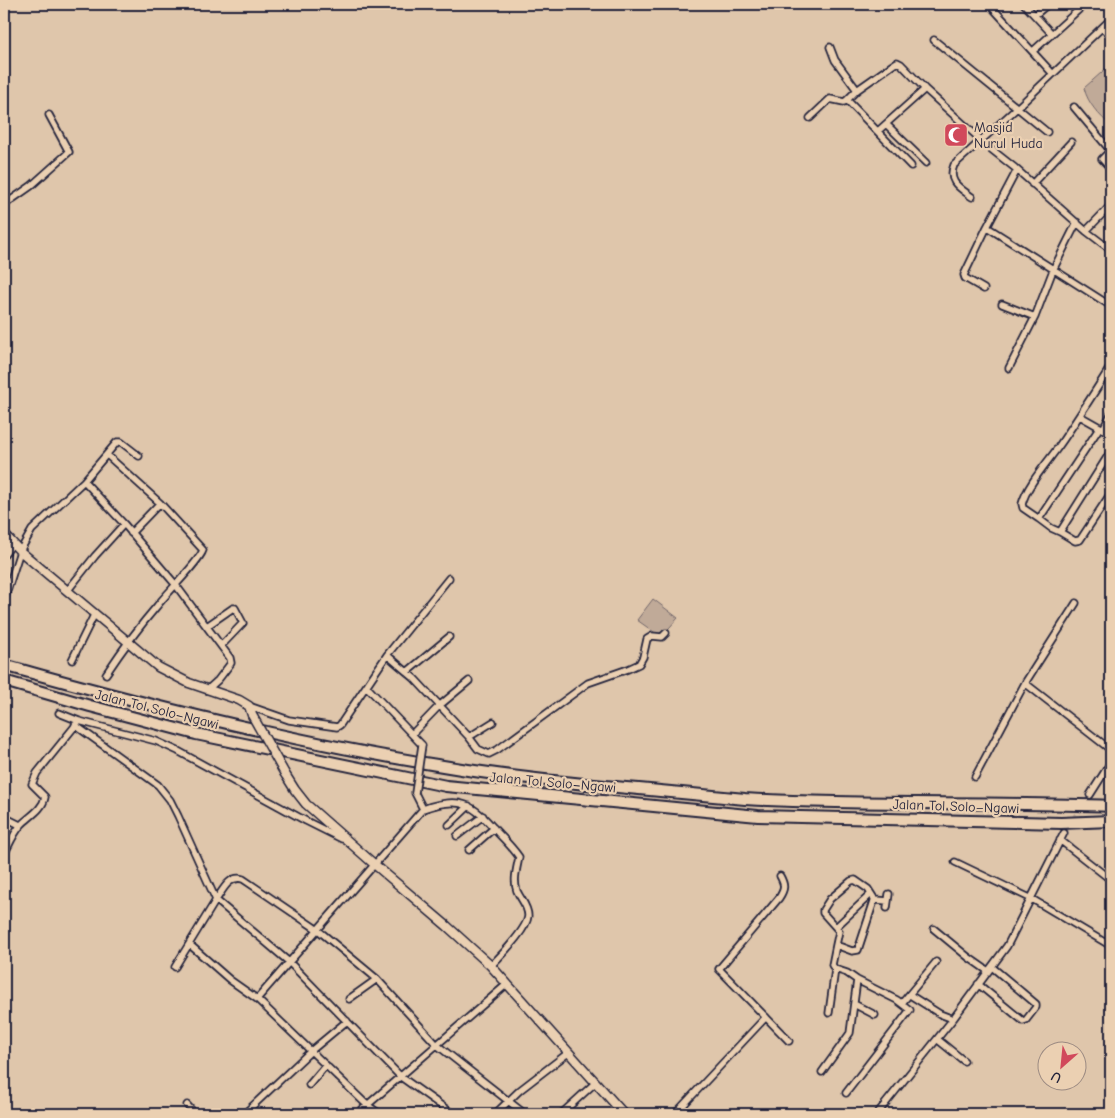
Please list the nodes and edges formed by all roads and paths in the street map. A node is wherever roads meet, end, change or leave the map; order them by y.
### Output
1 (990, 4) edge
2 (1024, 4) edge
3 (1048, 4) edge
4 (1082, 5) edge
5 (1035, 16) junction
6 (1111, 19) edge
7 (1102, 28) junction
8 (1052, 34) junction
9 (1111, 36) edge
10 (934, 40) dead end
11 (830, 46) dead end
12 (1034, 51) junction
13 (1053, 74) junction
14 (925, 89) junction
15 (857, 90) junction
16 (847, 100) junction
17 (1074, 107) dead end
18 (1018, 108) junction
19 (49, 115) dead end
20 (810, 118) dead end
21 (886, 124) junction
22 (878, 131) junction
23 (1047, 132) dead end
24 (981, 140) junction
25 (1071, 142) dead end
26 (1111, 150) edge
27 (926, 163) dead end
28 (911, 166) dead end
29 (1111, 169) edge
30 (1017, 170) junction
31 (1032, 184) junction
32 (972, 197) dead end
33 (4, 205) edge
34 (1111, 205) edge
35 (1076, 222) junction
36 (987, 227) junction
37 (1086, 231) junction
38 (1111, 250) edge
39 (1053, 270) junction
40 (984, 289) dead end
41 (1002, 304) dead end
42 (1111, 306) edge
43 (1035, 317) junction
44 (1111, 366) edge
45 (1009, 368) dead end
46 (1111, 414) edge
47 (1080, 416) junction
48 (1101, 428) junction
49 (1111, 433) edge
50 (1111, 451) edge
51 (107, 455) junction
52 (139, 456) dead end
53 (84, 481) junction
54 (1111, 493) edge
55 (160, 502) junction
56 (1039, 519) junction
57 (124, 524) junction
58 (131, 532) junction
59 (1060, 532) junction
60 (4, 534) edge
61 (13, 543) junction
62 (20, 551) junction
63 (4, 555) edge
64 (449, 578) dead end
65 (175, 584) junction
66 (68, 590) junction
67 (4, 601) edge
68 (1076, 603) dead end
69 (95, 613) junction
70 (207, 626) junction
71 (666, 633) dead end
72 (450, 637) dead end
73 (127, 642) junction
74 (221, 646) junction
75 (387, 655) junction
76 (72, 660) dead end
77 (4, 665) edge
78 (407, 672) junction
79 (106, 674) dead end
80 (4, 681) edge
81 (469, 681) dead end
82 (1025, 683) junction
83 (367, 687) junction
84 (207, 690) junction
85 (249, 706) junction
86 (439, 706) junction
87 (58, 713) dead end
88 (493, 722) dead end
89 (77, 723) junction
90 (412, 734) junction
91 (469, 737) junction
92 (1111, 750) edge
93 (1111, 762) edge
94 (975, 777) dead end
95 (1090, 795) tunnel mouth
96 (469, 806) junction
97 (1111, 806) edge
98 (423, 809) junction
99 (483, 816) junction
100 (4, 817) edge
101 (1111, 822) edge
102 (20, 825) junction
103 (449, 825) dead end
104 (494, 828) junction
105 (1064, 833) tunnel mouth
106 (457, 836) dead end
107 (1060, 840) junction
108 (349, 842) junction
109 (469, 850) dead end
110 (4, 855) edge
111 (955, 862) dead end
112 (374, 864) junction
113 (780, 876) dead end
114 (1111, 880) edge
115 (872, 894) junction
116 (889, 894) dead end
117 (1032, 899) junction
118 (216, 900) junction
119 (875, 900) junction
120 (888, 901) junction
121 (887, 908) dead end
122 (836, 927) junction
123 (934, 929) dead end
124 (318, 930) junction
125 (1111, 937) edge
126 (189, 944) junction
127 (1109, 944) edge
128 (836, 945) junction
129 (289, 962) junction
130 (936, 962) dead end
131 (491, 966) junction
132 (175, 968) dead end
133 (835, 969) junction
134 (990, 969) junction
135 (377, 980) junction
136 (857, 980) junction
137 (506, 984) junction
138 (978, 984) junction
139 (910, 994) junction
140 (257, 999) junction
141 (349, 999) dead end
142 (902, 1003) junction
143 (854, 1004) junction
144 (829, 1013) dead end
145 (875, 1015) dead end
146 (766, 1017) junction
147 (953, 1019) junction
148 (347, 1021) junction
149 (937, 1039) junction
150 (789, 1041) dead end
151 (437, 1045) junction
152 (312, 1050) junction
153 (568, 1054) junction
154 (964, 1061) dead end
155 (326, 1065) junction
156 (822, 1072) dead end
157 (402, 1077) junction
158 (595, 1083) junction
159 (309, 1085) dead end
160 (846, 1093) dead end
161 (508, 1100) junction
162 (187, 1105) dead end
163 (367, 1105) junction
164 (195, 1114) edge
165 (244, 1114) edge
166 (357, 1114) edge
167 (380, 1114) edge
168 (453, 1114) edge
169 (494, 1114) edge
170 (525, 1114) edge
171 (561, 1114) edge
172 (624, 1114) edge
173 (675, 1114) edge
174 (877, 1114) edge

1 - 12 street
2 - 5 street
3 - 5 street
4 - 8 street
5 - 8 street
6 - 7 street
7 - 9 street
7 - 13 street
8 - 12 street
10 - 18 street
11 - 15 street
12 - 13 street
13 - 18 street
14 - 15 street
14 - 21 street
14 - 24 street
15 - 16 street
16 - 20 street
16 - 22 street
17 - 26 street
18 - 23 street
18 - 24 street
19 - 33 street
21 - 22 street
21 - 27 street
22 - 28 street
24 - 30 street
24 - 32 street
25 - 31 street
26 - 29 street
30 - 31 street
30 - 36 street
31 - 35 street
34 - 37 street
35 - 37 street
35 - 39 street
36 - 39 street
36 - 40 street
37 - 38 street
39 - 42 street
39 - 43 street
41 - 43 street
43 - 45 street
44 - 47 street
46 - 48 street
47 - 48 street
47 - 56 street
48 - 49 street
48 - 56 street
50 - 59 street
51 - 52 street
51 - 53 street
51 - 55 street
53 - 57 street
53 - 62 street
54 - 59 street
55 - 58 street
55 - 65 street
56 - 59 street
57 - 58 street
57 - 66 street
58 - 65 street
60 - 61 street
61 - 62 street
61 - 63 street
62 - 66 street
62 - 67 street
64 - 75 street
65 - 70 street
65 - 73 street
66 - 69 street
68 - 82 street
69 - 73 street
69 - 76 street
70 - 74 street
70 - 74 street
71 - 91 street
72 - 78 street
73 - 79 street
73 - 84 street
74 - 84 street
75 - 78 street
75 - 83 street
77 - 97 highway, Jalan Tol Solo–Ngawi
78 - 86 street
80 - 101 highway, Jalan Tol Solo–Ngawi
81 - 86 street
82 - 92 street
82 - 94 street
83 - 85 street
83 - 90 street
84 - 85 street
85 - 108 street, bridge
86 - 90 street
86 - 91 street
87 - 89 street
88 - 91 street
89 - 102 street
89 - 108 street
89 - 118 street
90 - 98 street, bridge
93 - 95 street
96 - 98 street
96 - 99 street
96 - 103 street
98 - 112 street
99 - 104 street
99 - 106 street
100 - 102 street
102 - 110 street
104 - 109 street
104 - 131 street
105 - 107 street
107 - 114 street
107 - 117 street
108 - 112 street
111 - 117 street
112 - 124 street
112 - 131 street
113 - 146 street
115 - 119 street
115 - 122 street
115 - 122 street
116 - 120 street
117 - 127 street
117 - 134 street
118 - 124 street
118 - 126 street
118 - 129 street
119 - 120 street
119 - 128 street
120 - 121 street
122 - 128 street
123 - 134 street
124 - 129 street
124 - 135 street
125 - 127 street
126 - 132 street
126 - 140 street
128 - 133 street
129 - 140 street
129 - 148 street
130 - 139 street
131 - 137 street
133 - 136 street
133 - 144 street
134 - 138 street
134 - 138 street
135 - 141 street
135 - 151 street
136 - 142 street
136 - 143 street
137 - 151 street
137 - 153 street
138 - 147 street
139 - 142 street
139 - 147 street
140 - 152 street
142 - 160 street
143 - 145 street
143 - 156 street
146 - 150 street
146 - 173 street
147 - 149 street
148 - 152 street
148 - 157 street
149 - 154 street
149 - 174 street
151 - 157 street
151 - 161 street
152 - 155 street
152 - 165 street
153 - 158 street
153 - 161 street
155 - 159 street
155 - 163 street
157 - 163 street
157 - 168 street
158 - 171 street
158 - 172 street
161 - 169 street
161 - 170 street
162 - 164 street
163 - 166 street
163 - 167 street

